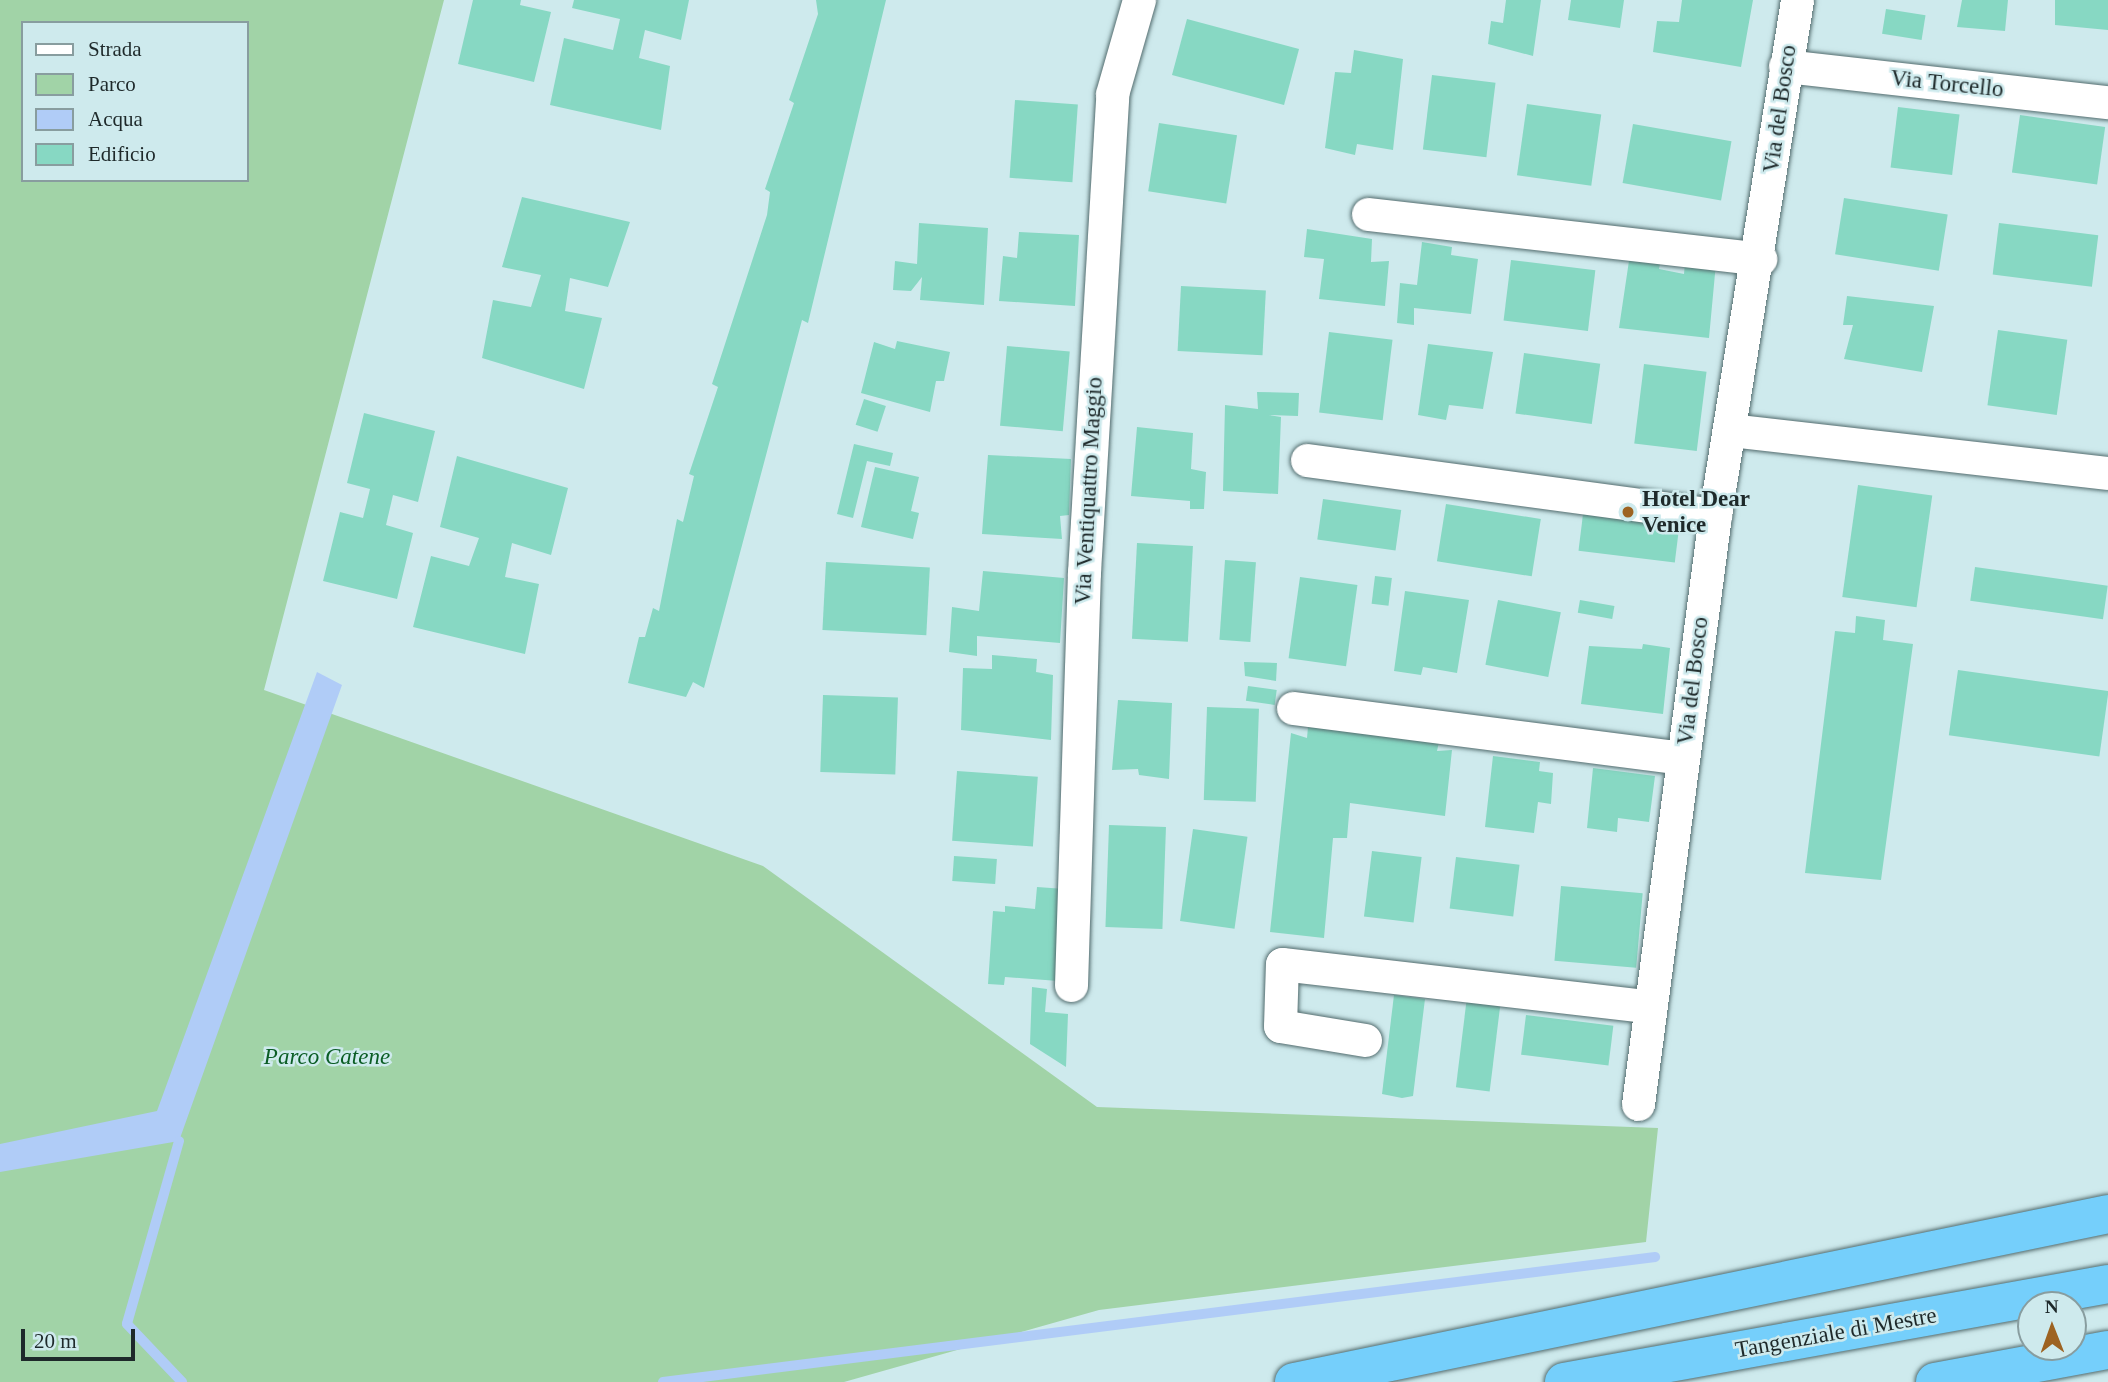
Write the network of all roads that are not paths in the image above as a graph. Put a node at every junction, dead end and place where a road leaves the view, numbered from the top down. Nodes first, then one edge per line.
1 (1139, 0) edge
2 (1797, 0) edge
3 (1785, 66) junction
4 (2108, 102) edge
5 (1367, 214) dead end
6 (1760, 259) junction
7 (1730, 430) junction
8 (1307, 460) dead end
9 (2108, 473) edge
10 (1715, 515) junction
11 (1293, 708) dead end
12 (1683, 758) junction
13 (1071, 985) dead end
14 (1651, 1007) junction
15 (1365, 1040) dead end
16 (1638, 1104) dead end
17 (2108, 1214) edge
18 (2108, 1284) edge
19 (2108, 1350) edge
20 (1294, 1382) edge
21 (1564, 1382) edge
22 (1936, 1382) edge

1 - 13 street, Via Ventiquattro Maggio
2 - 3 street, Via del Bosco
3 - 4 street, Via Torcello
3 - 6 street, Via del Bosco
5 - 6 street
6 - 7 street, Via del Bosco
7 - 9 street
7 - 10 street, Via del Bosco
8 - 10 street
10 - 12 street, Via del Bosco
11 - 12 street
12 - 14 street, Via del Bosco
14 - 15 street
14 - 16 street, Via del Bosco
17 - 20 highway
18 - 21 highway, Tangenziale di Mestre
19 - 22 highway

